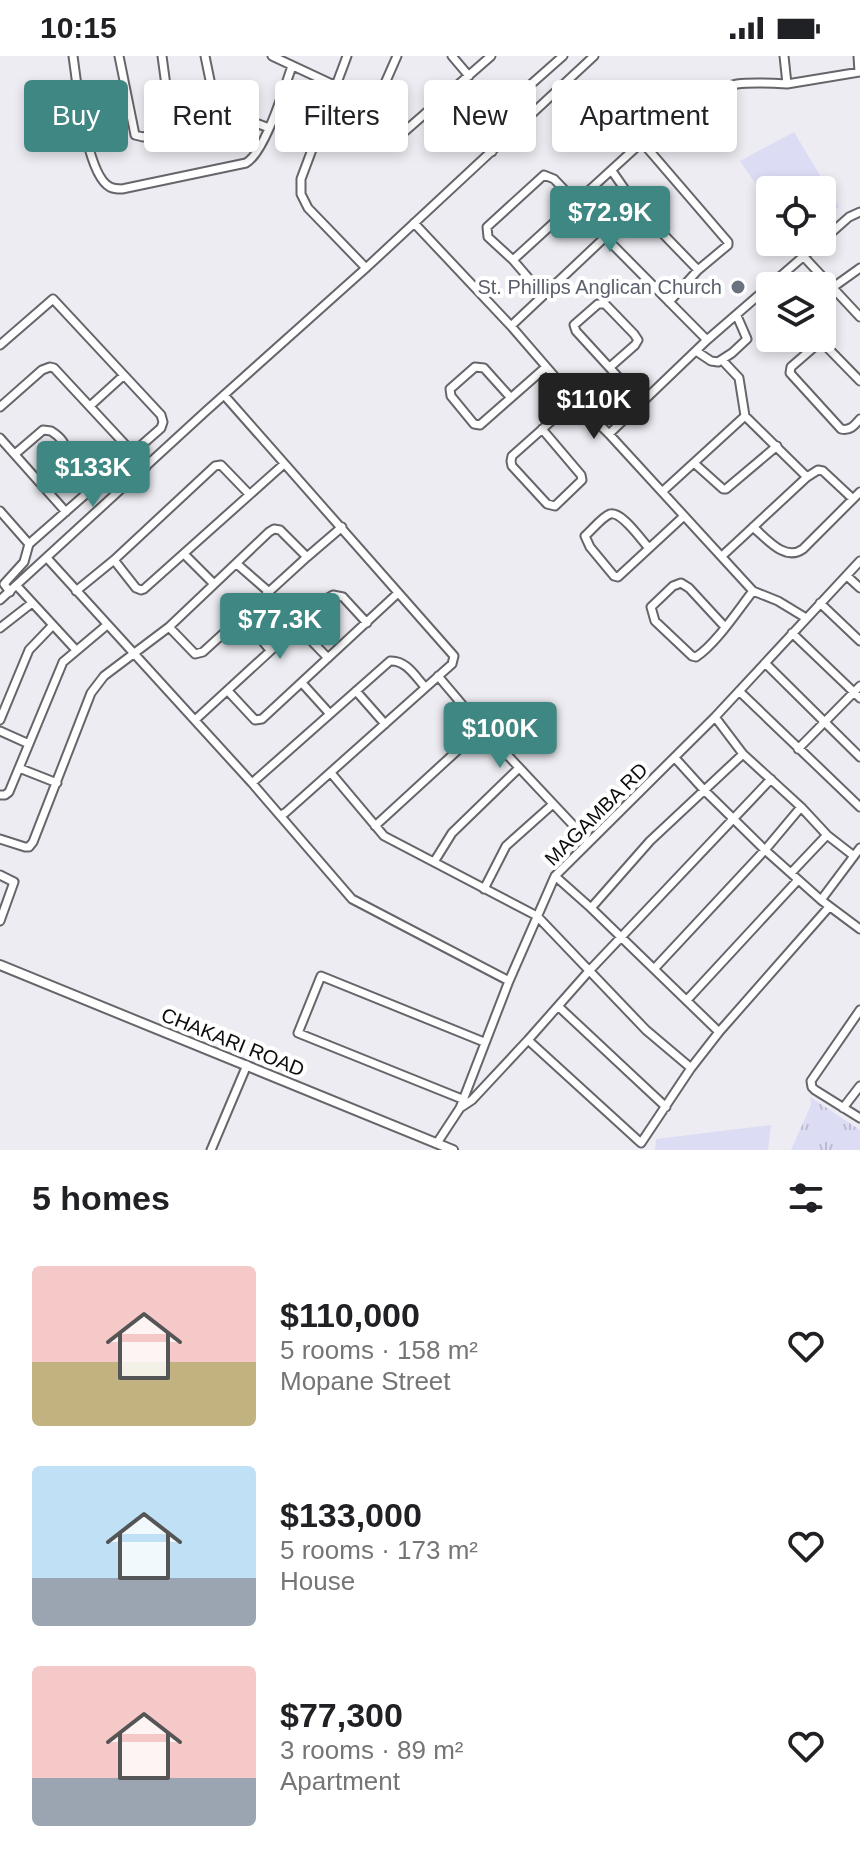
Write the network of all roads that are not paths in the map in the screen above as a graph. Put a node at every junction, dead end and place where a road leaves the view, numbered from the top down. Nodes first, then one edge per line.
1 (73, 56) edge
2 (119, 56) edge
3 (162, 56) edge
4 (205, 56) edge
5 (272, 56) edge
6 (347, 56) edge
7 (397, 56) edge
8 (452, 56) edge
9 (491, 56) edge
10 (563, 56) edge
11 (594, 56) edge
12 (784, 56) edge
13 (858, 56) edge
14 (292, 66) junction
15 (860, 72) edge
16 (469, 76) junction
17 (165, 80) edge
18 (210, 80) edge
19 (323, 80) edge
20 (338, 80) edge
21 (386, 80) edge
22 (465, 80) edge
23 (536, 80) edge
24 (787, 84) junction
25 (737, 85) edge
26 (536, 111) edge
27 (424, 116) edge
28 (259, 124) edge
29 (269, 128) junction
30 (408, 129) edge
31 (144, 137) edge
32 (311, 152) edge
33 (492, 152) edge
34 (632, 152) edge
35 (651, 152) edge
36 (612, 171) junction
37 (577, 203) junction
38 (637, 207) junction
39 (860, 212) edge
40 (414, 223) junction
41 (836, 228) edge
42 (605, 237) junction
43 (804, 257) joint
44 (513, 260) junction
45 (366, 268) junction
46 (860, 268) edge
47 (698, 270) junction
48 (786, 272) edge
49 (818, 272) edge
50 (836, 285) edge
51 (836, 292) edge
52 (543, 295) junction
53 (756, 299) edge
54 (669, 302) junction
55 (737, 316) junction
56 (860, 317) edge
57 (511, 326) junction
58 (707, 340) junction
59 (0, 345) edge
60 (696, 351) junction
61 (807, 352) edge
62 (832, 352) edge
63 (722, 360) junction
64 (546, 367) junction
65 (610, 367) junction
66 (123, 376) junction
67 (860, 381) edge
68 (224, 395) junction
69 (511, 398) junction
70 (575, 400) junction
71 (641, 402) junction
72 (90, 406) junction
73 (0, 407) edge
74 (745, 416) junction
75 (860, 419) edge
76 (542, 429) junction
77 (609, 434) junction
78 (0, 438) edge
79 (777, 446) junction
80 (133, 453) junction
81 (15, 454) junction
82 (694, 463) junction
83 (284, 464) junction
84 (146, 467) junction
85 (807, 477) junction
86 (38, 480) junction
87 (663, 491) junction
88 (860, 492) edge
89 (249, 494) junction
90 (853, 499) junction
91 (0, 511) edge
92 (66, 512) junction
93 (684, 516) junction
94 (342, 527) junction
95 (753, 527) junction
96 (29, 544) junction
97 (649, 548) junction
98 (184, 554) junction
99 (722, 556) junction
100 (307, 557) junction
101 (47, 558) junction
102 (114, 560) junction
103 (860, 561) edge
104 (237, 564) junction
105 (847, 576) junction
106 (214, 584) junction
107 (17, 586) junction
108 (860, 588) edge
109 (76, 591) junction
110 (753, 591) junction
111 (10, 592) junction
112 (269, 592) junction
113 (398, 593) junction
114 (0, 600) edge
115 (32, 603) junction
116 (820, 603) junction
117 (243, 618) junction
118 (806, 618) junction
119 (367, 623) junction
120 (107, 625) junction
121 (52, 626) junction
122 (169, 627) junction
123 (298, 627) junction
124 (725, 627) junction
125 (0, 628) edge
126 (792, 633) junction
127 (860, 641) edge
128 (76, 650) junction
129 (270, 650) junction
130 (135, 654) junction
131 (328, 658) junction
132 (765, 663) junction
133 (438, 676) junction
134 (302, 683) junction
135 (425, 687) junction
136 (228, 691) junction
137 (356, 691) junction
138 (739, 691) junction
139 (858, 692) edge
140 (330, 714) junction
141 (715, 717) junction
142 (0, 720) edge
143 (195, 720) junction
144 (824, 722) junction
145 (385, 724) junction
146 (482, 728) junction
147 (0, 731) edge
148 (29, 744) junction
149 (798, 749) junction
150 (743, 754) junction
151 (860, 757) edge
152 (675, 758) junction
153 (19, 768) junction
154 (519, 768) junction
155 (331, 773) junction
156 (771, 779) junction
157 (57, 783) junction
158 (252, 783) junction
159 (704, 790) junction
160 (0, 795) edge
161 (553, 804) junction
162 (801, 807) junction
163 (860, 807) edge
164 (281, 815) junction
165 (734, 819) junction
166 (375, 826) junction
167 (827, 835) junction
168 (0, 839) edge
169 (588, 841) junction
170 (860, 848) edge
171 (765, 850) junction
172 (854, 856) junction
173 (434, 862) junction
174 (791, 873) junction
175 (0, 875) edge
176 (555, 876) junction
177 (798, 880) junction
178 (484, 889) junction
179 (821, 900) junction
180 (829, 907) junction
181 (591, 908) junction
182 (537, 916) junction
183 (860, 916) edge
184 (0, 921) edge
185 (857, 926) edge
186 (621, 937) junction
187 (0, 965) edge
188 (654, 969) junction
189 (589, 971) junction
190 (509, 981) junction
191 (687, 1000) junction
192 (559, 1007) junction
193 (860, 1010) edge
194 (719, 1032) junction
195 (528, 1040) junction
196 (484, 1042) junction
197 (247, 1065) junction
198 (691, 1068) junction
199 (860, 1086) edge
200 (461, 1104) junction
201 (666, 1107) junction
202 (843, 1108) junction
203 (860, 1118) edge
204 (437, 1143) junction
205 (211, 1150) edge
206 (453, 1150) edge

1 - 29 street
2 - 31 street
3 - 17 street
4 - 18 street
5 - 14 street
6 - 20 street
7 - 21 street
8 - 16 street
9 - 16 street
10 - 23 street
11 - 26 street
12 - 24 street
13 - 15 street
14 - 19 street
14 - 29 street
15 - 24 street
16 - 22 street
24 - 25 street
27 - 30 street
28 - 29 street
32 - 45 street
33 - 40 street
34 - 36 street
35 - 47 street
36 - 37 street
36 - 38 street
37 - 44 street
37 - 44 street
38 - 42 street
38 - 47 street
39 - 41 street
40 - 45 street
40 - 57 street
42 - 52 street
42 - 54 street
43 - 48 street
43 - 49 street
44 - 52 street
45 - 68 street
46 - 50 street
47 - 54 street
51 - 56 street
52 - 57 street
53 - 55 street
54 - 58 street
55 - 58 street
55 - 63 street
57 - 64 street
58 - 60 street
59 - 66 street
60 - 63 street
60 - 71 street
61 - 75 street
62 - 67 street
63 - 74 street
64 - 69 street
64 - 70 street
65 - 65 street
65 - 71 street
66 - 72 street
66 - 80 street
68 - 83 street
68 - 84 street
69 - 69 street
70 - 76 street
70 - 77 street
71 - 77 street
72 - 73 street
72 - 80 street
74 - 79 street
74 - 82 street
76 - 76 street
77 - 87 street
78 - 81 street
79 - 82 street
79 - 85 street
80 - 84 street
80 - 92 street
81 - 86 street
81 - 86 street
82 - 87 street
83 - 89 street
83 - 94 street
84 - 101 street
85 - 90 street
85 - 95 street
86 - 92 street
87 - 93 street
88 - 90 street
89 - 98 street
89 - 102 street
90 - 95 street
91 - 96 street
92 - 96 street
93 - 97 street
93 - 99 street
94 - 100 street
94 - 113 street
95 - 99 street
96 - 111 street
97 - 97 street
98 - 102 street
98 - 106 street
99 - 110 street
100 - 104 street
100 - 112 street
101 - 107 street
101 - 109 street
102 - 109 street
103 - 105 street, MAGAMBA RD
104 - 106 street
104 - 112 street
105 - 108 street
105 - 116 street, MAGAMBA RD
106 - 122 street
107 - 111 street
107 - 115 street
109 - 120 street
110 - 118 street
110 - 124 street
111 - 114 street
112 - 117 street
113 - 119 street
113 - 133 street
115 - 121 street
115 - 125 street
116 - 118 street, MAGAMBA RD
116 - 127 street
117 - 122 street
117 - 129 street
118 - 126 street, MAGAMBA RD
119 - 123 street
119 - 131 street
120 - 128 street
120 - 130 street
121 - 128 street
121 - 142 street
122 - 130 street
123 - 129 street
123 - 131 street
124 - 124 street
126 - 132 street, MAGAMBA RD
126 - 139 street
128 - 148 street
129 - 136 street
130 - 143 street
130 - 157 street
131 - 134 street
132 - 138 street, MAGAMBA RD
132 - 144 street
133 - 135 street
133 - 146 street
134 - 136 street
134 - 140 street
135 - 137 street
135 - 145 street
136 - 143 street
137 - 140 street
137 - 145 street
138 - 141 street, MAGAMBA RD
138 - 149 street
139 - 144 street
140 - 158 street
141 - 150 street
141 - 152 street, MAGAMBA RD
143 - 158 street
144 - 149 street
144 - 151 street
145 - 155 street
146 - 154 street
146 - 166 street
147 - 148 street
148 - 153 street
149 - 163 street
150 - 156 street
150 - 159 street
152 - 159 street
152 - 169 street, MAGAMBA RD
153 - 157 street
153 - 160 street
154 - 161 street
154 - 173 street
155 - 164 street
155 - 166 street
156 - 162 street
156 - 165 street
157 - 168 street
158 - 164 street
159 - 165 street
159 - 181 street
161 - 169 street
161 - 178 street
162 - 167 street
162 - 171 street
164 - 190 street
165 - 171 street
165 - 186 street
166 - 173 street
167 - 172 street
167 - 174 street
169 - 176 street, MAGAMBA RD
170 - 172 street
171 - 174 street
171 - 188 street
172 - 179 street
173 - 178 street
174 - 177 street
175 - 184 street
176 - 181 street
176 - 182 street, MAGAMBA RD
177 - 179 street
177 - 191 street
178 - 182 street
179 - 180 street
180 - 185 street
180 - 194 street
181 - 186 street
182 - 189 street
182 - 190 street, MAGAMBA RD
183 - 185 street
186 - 188 street
186 - 189 street
187 - 197 main road, CHAKARI ROAD
188 - 191 street
189 - 192 street
189 - 198 street
190 - 196 street, MAGAMBA RD
191 - 194 street
192 - 195 street
192 - 201 street
193 - 202 street
194 - 198 street
195 - 200 street
195 - 201 street
196 - 200 street, MAGAMBA RD
196 - 200 street
197 - 204 main road, CHAKARI ROAD
197 - 205 street
198 - 201 street
199 - 202 street
200 - 204 street, MAGAMBA RD
202 - 203 street
204 - 206 main road, CHAKARI ROAD

